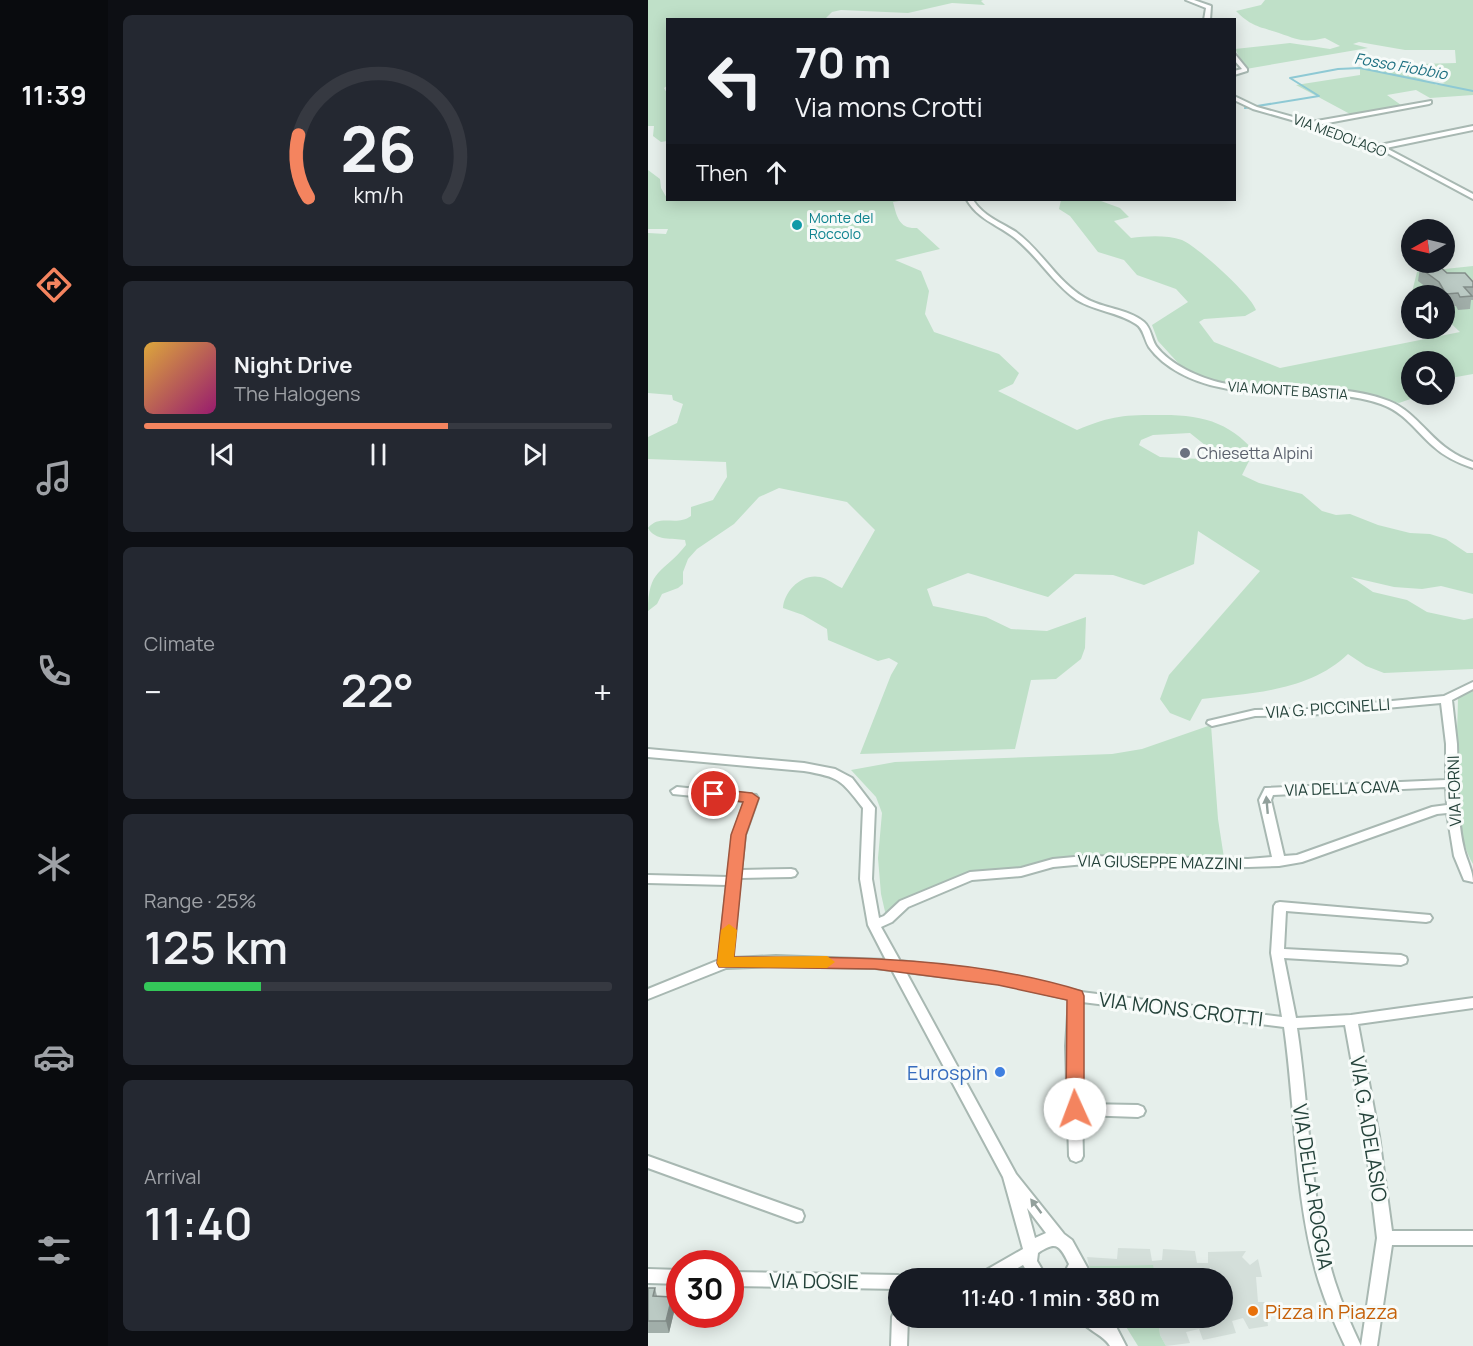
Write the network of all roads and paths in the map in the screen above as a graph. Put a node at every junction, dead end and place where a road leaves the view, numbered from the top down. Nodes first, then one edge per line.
1 (1189, 0) edge
2 (1207, 18) edge
3 (1236, 58) edge
4 (1236, 72) edge
5 (1236, 99) edge
6 (1430, 102) dead end
7 (1311, 124) junction
8 (1473, 128) edge
9 (1380, 147) junction
10 (1473, 197) edge
11 (971, 201) edge
12 (1473, 465) edge
13 (1473, 686) edge
14 (1446, 699) junction
15 (1212, 723) dead end
16 (648, 753) edge
17 (1454, 783) junction
18 (677, 791) dead end
19 (1451, 809) junction
20 (1279, 862) junction
21 (792, 873) dead end
22 (735, 877) junction
23 (1473, 878) edge
24 (648, 879) edge
25 (1426, 918) dead end
26 (874, 925) junction
27 (1277, 953) junction
28 (1401, 960) dead end
29 (725, 963) junction
30 (895, 967) junction
31 (648, 994) edge
32 (1076, 996) junction
33 (1473, 1003) edge
34 (1351, 1020) junction
35 (1290, 1023) junction
36 (1075, 1109) junction
37 (1138, 1111) dead end
38 (1077, 1156) dead end
39 (648, 1162) edge
40 (1010, 1176) junction
41 (797, 1216) dead end
42 (1385, 1238) junction
43 (1473, 1238) edge
44 (1059, 1239) junction
45 (1031, 1252) junction
46 (1003, 1268) edge
47 (1033, 1268) edge
48 (1075, 1268) edge
49 (648, 1276) edge
50 (666, 1277) edge
51 (744, 1279) edge
52 (888, 1282) edge
53 (899, 1328) edge
54 (1100, 1328) edge
55 (1114, 1340) edge
56 (898, 1346) edge
57 (1353, 1346) edge
58 (1369, 1346) edge

1 - 2 street
3 - 4 street
5 - 7 street, VIA MEDOLAGO
6 - 7 street
7 - 9 street, VIA MEDOLAGO
8 - 9 street
9 - 10 street, VIA MEDOLAGO
11 - 12 street, VIA MONTE BASTIA
13 - 14 street
14 - 15 street, VIA G. PICCINELLI
14 - 17 street, VIA FORNI
16 - 26 street
17 - 19 street, VIA FORNI
20 -> 17 street, VIA DELLA CAVA
18 - 22 street
19 - 20 street, VIA GIUSEPPE MAZZINI
19 - 23 street, VIA FORNI
20 - 26 street, VIA GIUSEPPE MAZZINI
21 - 22 street
22 - 24 street
22 - 29 street
25 - 27 street, VIA DELLA ROGGIA
26 - 30 street
27 - 28 street
27 - 35 street, VIA DELLA ROGGIA
29 - 30 street, VIA MONS CROTTI
29 - 31 street
30 - 32 street, VIA MONS CROTTI
30 - 40 street
32 - 35 street, VIA MONS CROTTI
32 - 36 street
33 - 34 street, VIA MONS CROTTI
34 - 35 street, VIA MONS CROTTI
34 - 42 street, VIA G. ADELASIO
35 - 57 street, VIA DELLA ROGGIA
36 - 37 street
36 - 38 street
39 - 41 street
44 -> 40 street
40 - 45 street
42 - 43 street
42 - 58 street
44 - 45 street
44 - 48 street
45 - 46 street
45 - 47 street
49 - 50 street
51 - 52 street, VIA DOSIE
53 - 56 street
54 - 55 street

